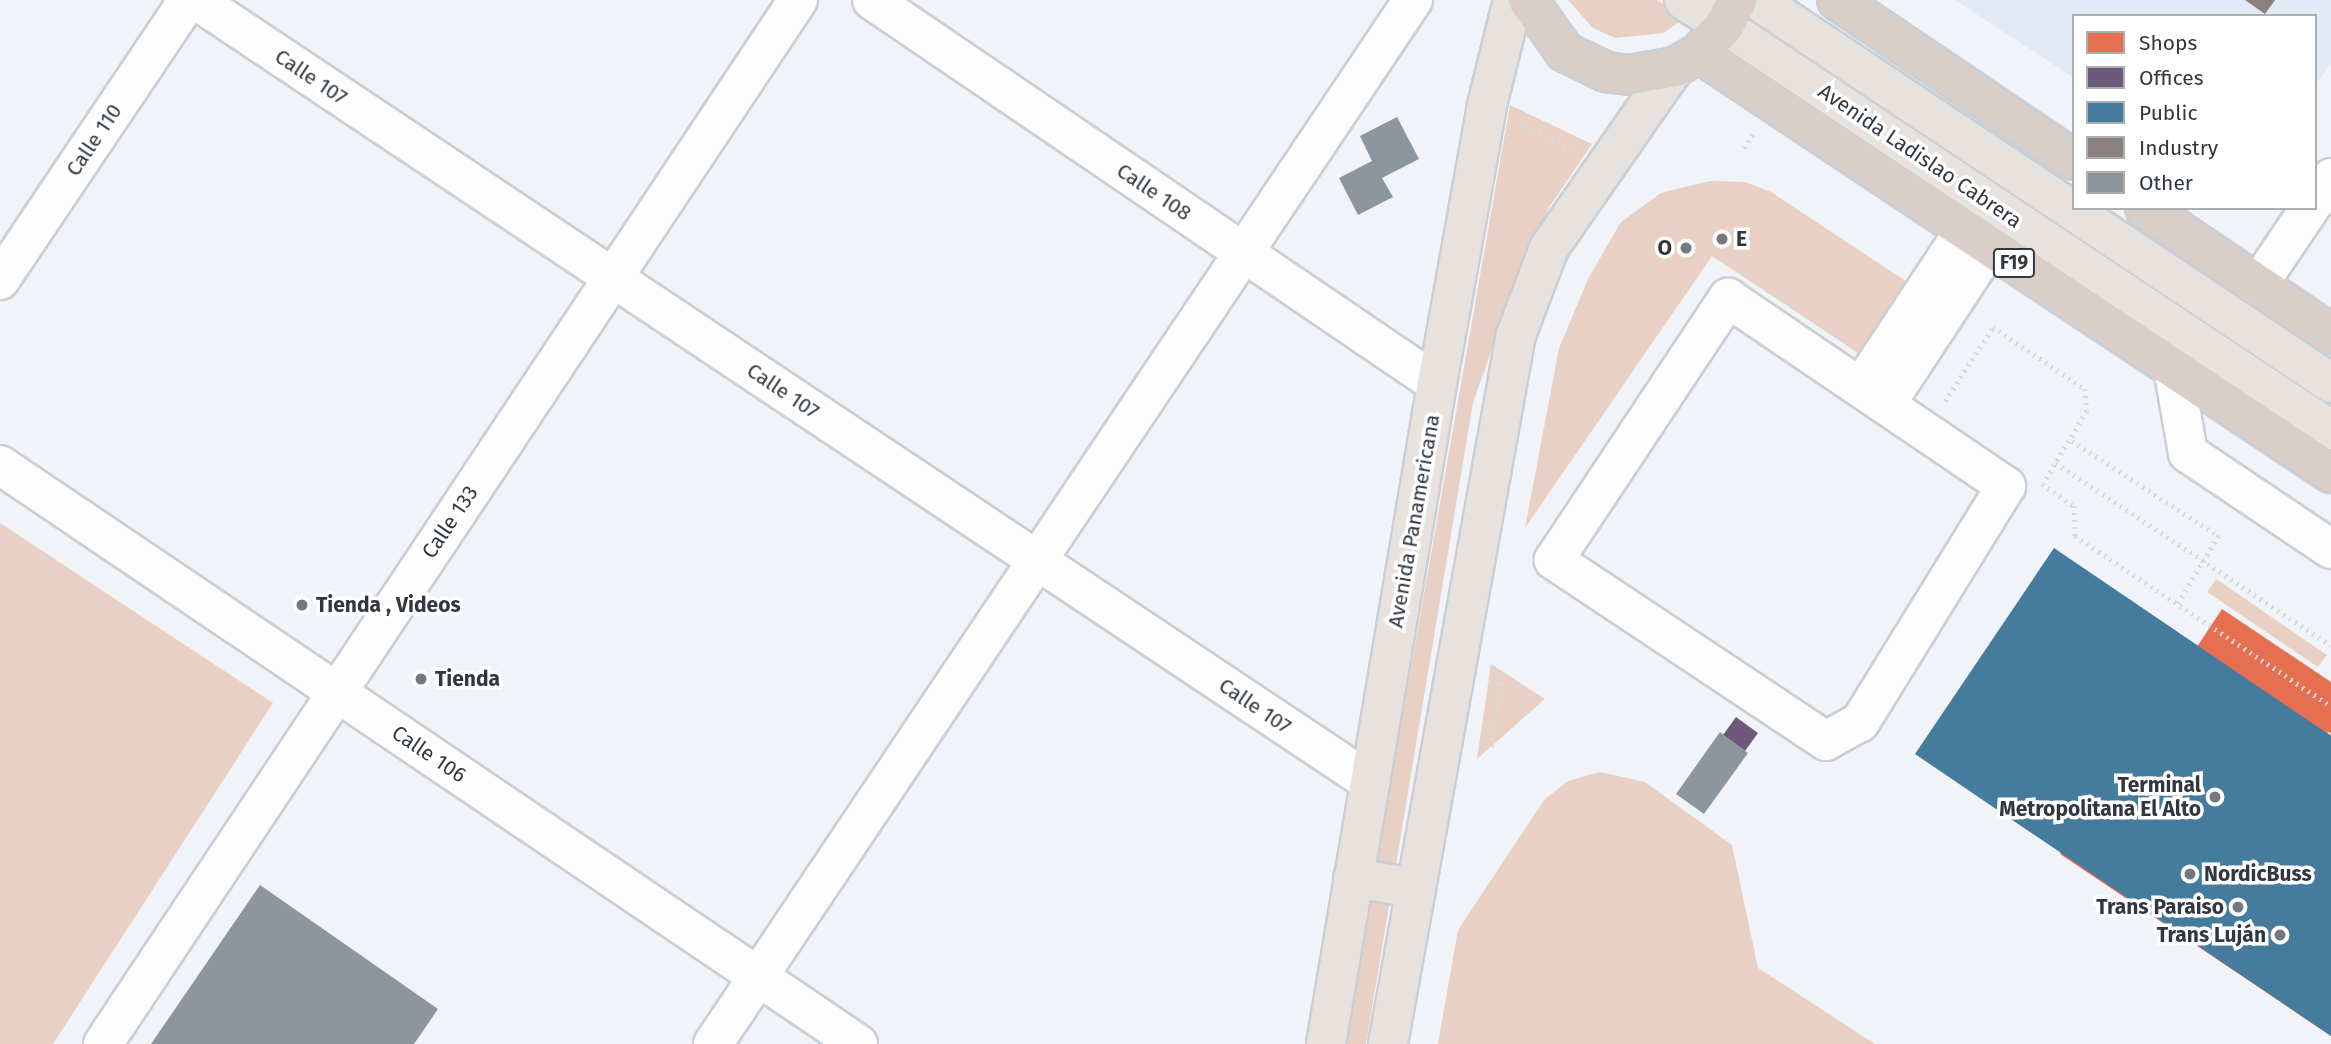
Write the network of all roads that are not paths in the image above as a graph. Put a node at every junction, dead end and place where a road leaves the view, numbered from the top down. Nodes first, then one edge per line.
1 (188, 0) edge
2 (196, 0) edge
3 (798, 0) edge
4 (872, 0) edge
5 (1413, 0) edge
6 (1513, 0) edge
7 (1528, 0) edge
8 (1684, 0) edge
9 (1757, 0) edge
10 (1837, 0) edge
11 (1709, 36) edge
12 (2072, 159) edge
13 (2331, 178) edge
14 (2317, 198) edge
15 (2148, 210) edge
16 (2309, 210) edge
17 (1977, 239) junction
18 (1244, 253) junction
19 (612, 278) junction
20 (0, 280) edge
21 (2258, 285) junction
22 (2331, 334) edge
23 (2173, 368) junction
24 (2331, 383) edge
25 (1437, 384) junction
26 (1873, 396) junction
27 (2331, 430) edge
28 (0, 465) edge
29 (2331, 473) edge
30 (2331, 549) edge
31 (1037, 561) junction
32 (337, 692) junction
33 (1370, 782) junction
34 (1353, 878) junction
35 (1415, 888) junction
36 (758, 977) junction
37 (1324, 1037) edge
38 (103, 1044) edge
39 (713, 1044) edge
40 (859, 1044) edge
41 (1388, 1044) edge

1 - 20 street, Calle 110
2 - 19 street, Calle 107
3 - 19 street, Calle 133
4 - 18 street, Calle 108
5 - 18 street
6 - 25 main road, Avenida Panamericana
7 - 11 highway
8 - 11 main road, Avenida Ladislao Cabrera / F19
9 - 24 main road, Avenida Ladislao Cabrera
10 - 12 highway
11 - 17 highway, Avenida Ladislao Cabrera / F19
11 - 27 main road, Avenida Ladislao Cabrera / F19
11 - 35 main road
13 - 14 street
15 - 21 highway
16 - 21 street
17 - 23 highway, Avenida Ladislao Cabrera / F19
17 - 26 street
18 - 25 street, Calle 108
18 - 31 street
19 - 31 street, Calle 107
19 - 32 street, Calle 133
21 - 22 highway
23 - 29 highway, Avenida Ladislao Cabrera / F19
23 - 30 street
25 - 33 main road, Avenida Panamericana
26 - 26 street
28 - 32 street, Calle 106
31 - 33 street, Calle 107
31 - 36 street
32 - 36 street, Calle 106
32 - 38 street, Calle 133
33 - 34 main road, Avenida Panamericana
34 - 35 main road
34 - 37 main road, Avenida Panamericana
35 - 41 main road
36 - 39 street
36 - 40 street, Calle 106

